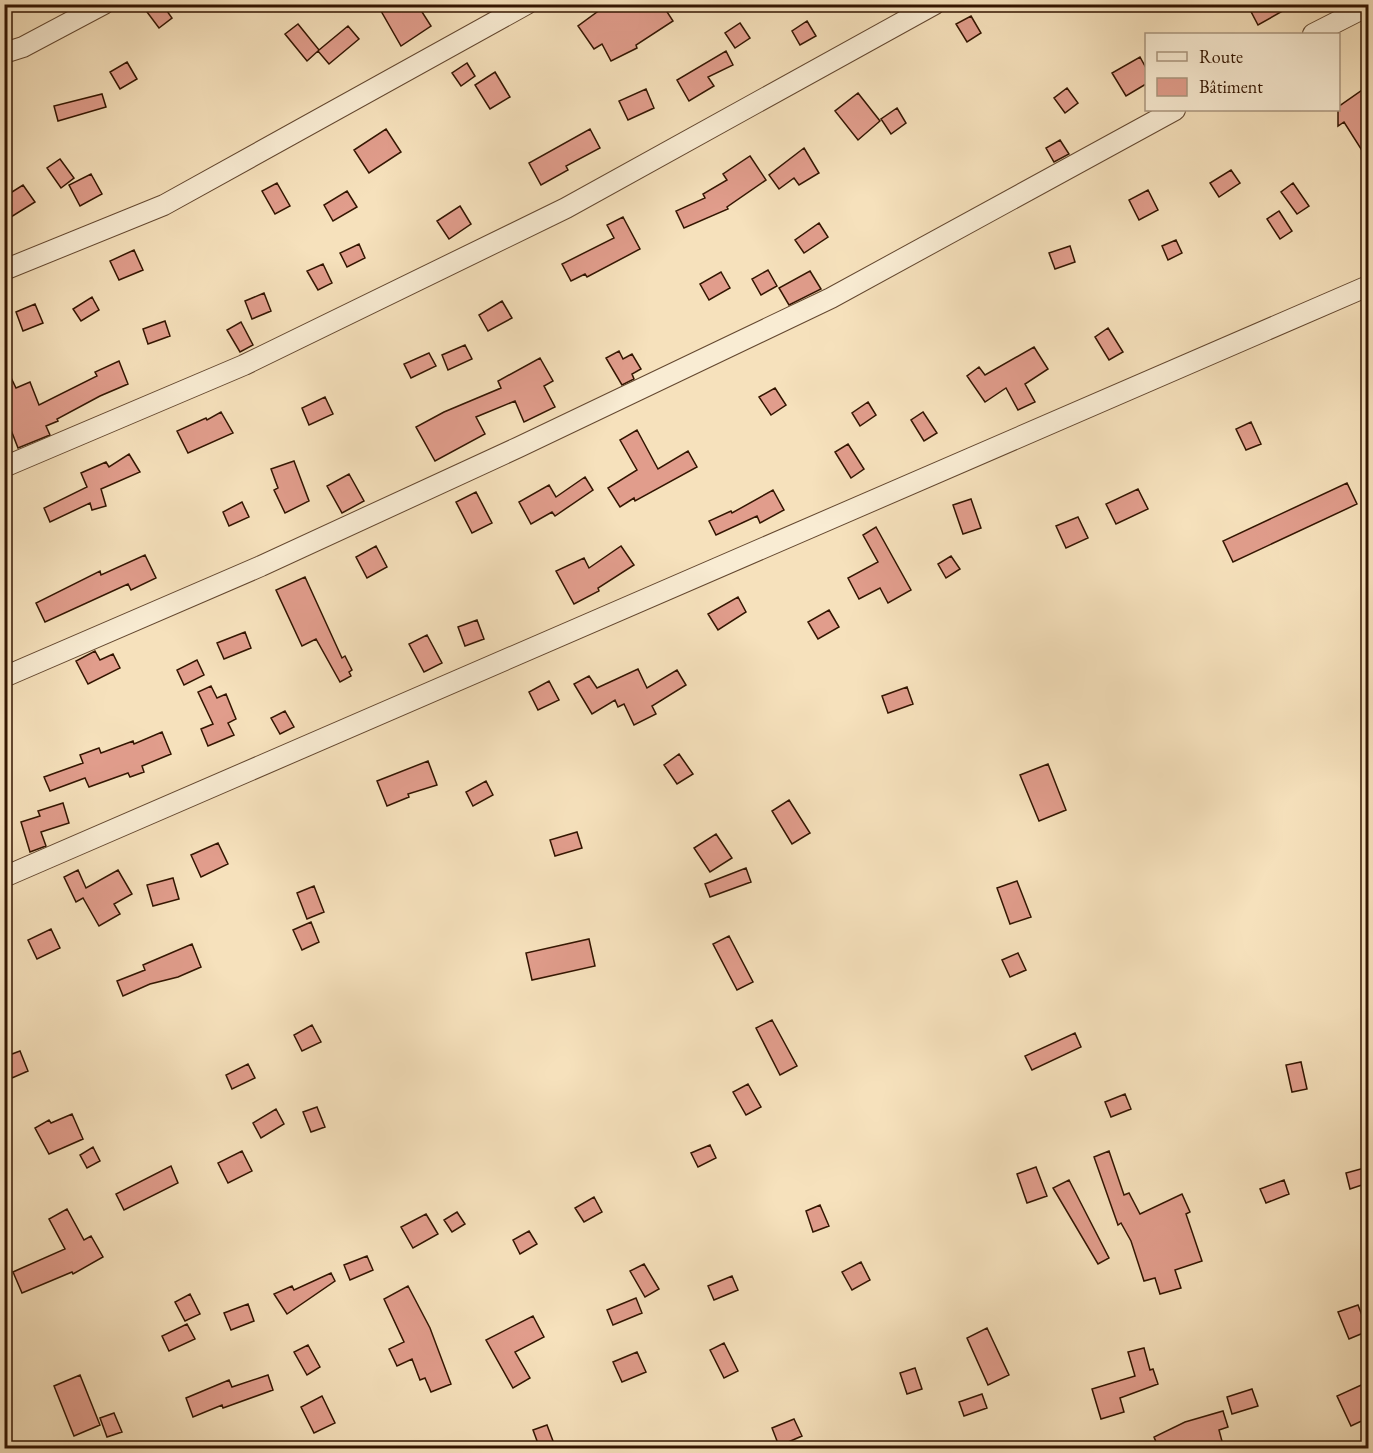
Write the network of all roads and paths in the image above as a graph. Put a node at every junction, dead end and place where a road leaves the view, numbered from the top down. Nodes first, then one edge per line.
1 (104, 4) edge
2 (528, 4) edge
3 (935, 4) edge
4 (1368, 6) edge
5 (1315, 33) edge
6 (4, 53) edge
7 (1173, 111) edge
8 (4, 270) edge
9 (1368, 286) edge
10 (4, 467) edge
11 (4, 677) edge
12 (4, 877) edge

1 - 6 street
2 - 8 street
3 - 10 street
4 - 5 street
7 - 11 street
9 - 12 street

